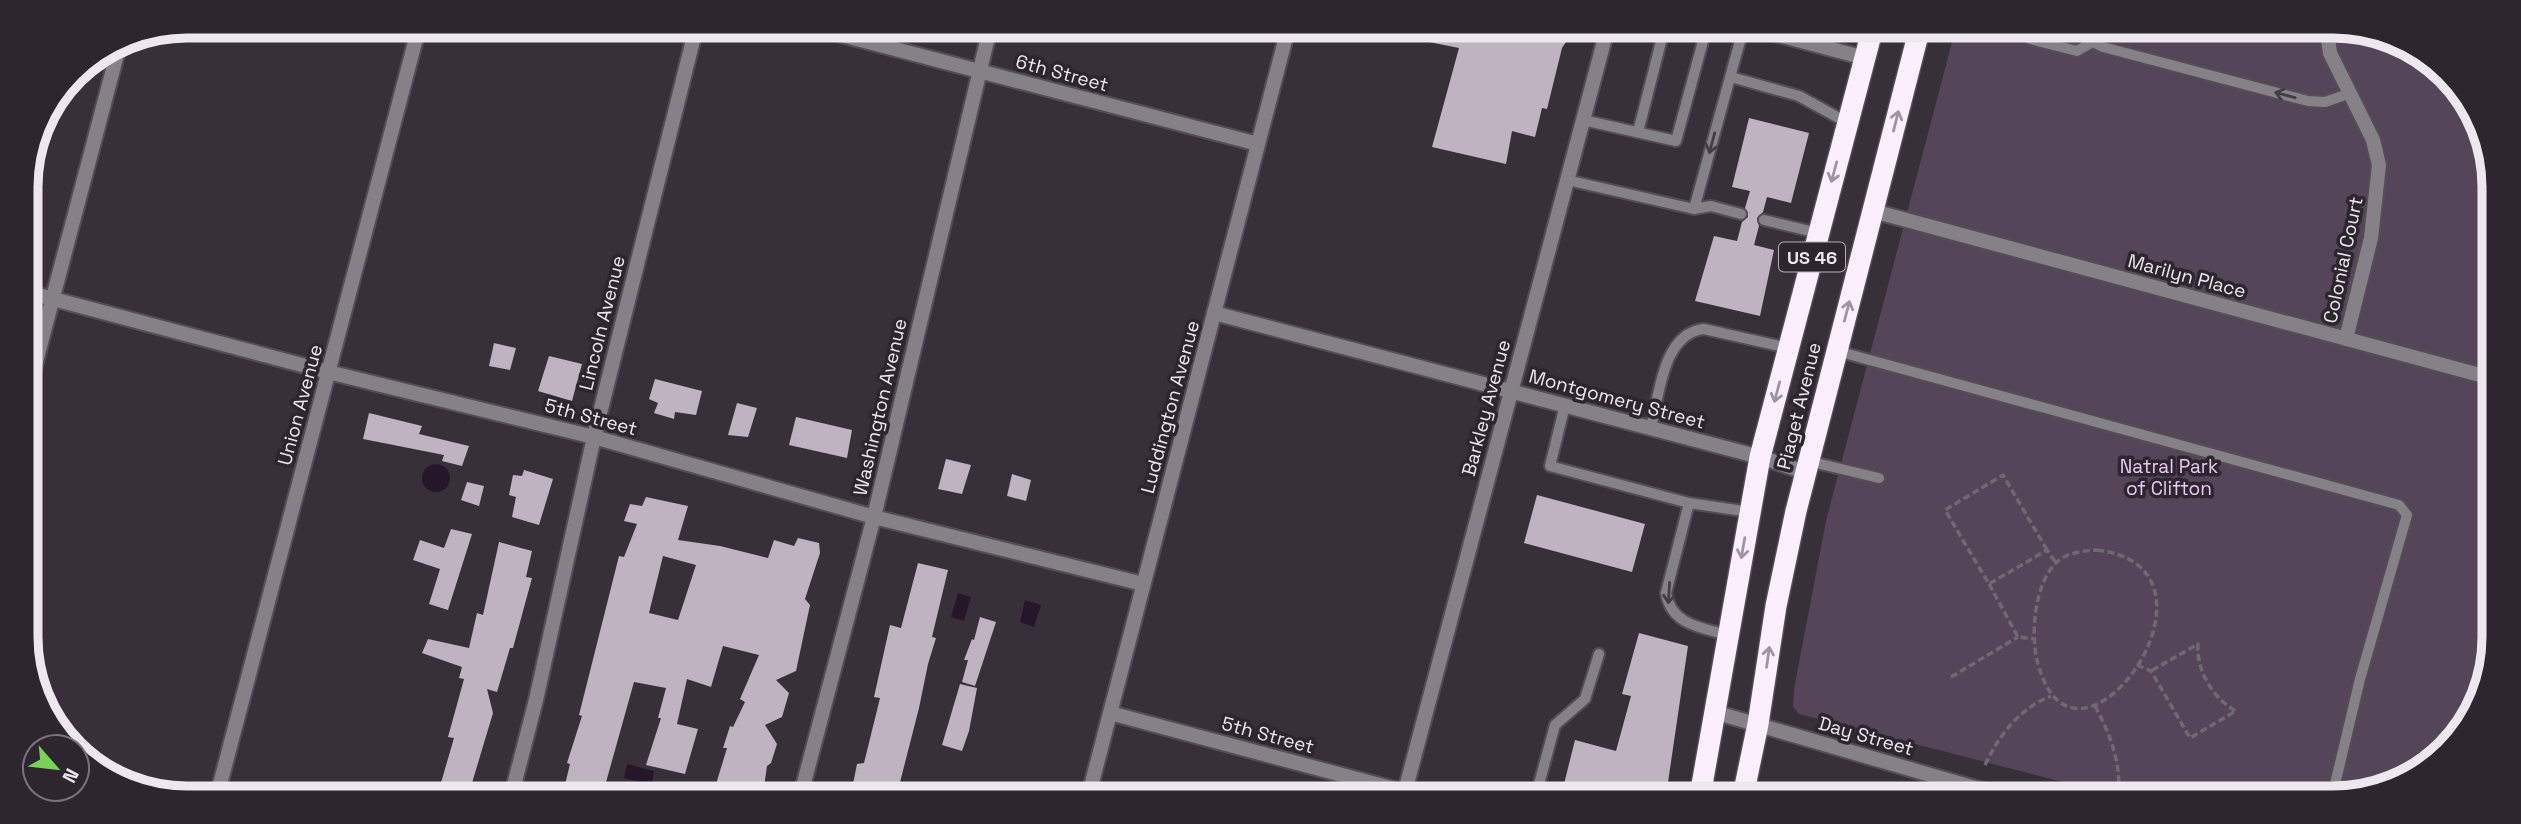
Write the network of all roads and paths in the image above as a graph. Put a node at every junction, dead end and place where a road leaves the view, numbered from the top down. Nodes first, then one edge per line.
1 (1286, 38) edge
2 (1605, 38) edge
3 (1662, 38) edge
4 (1704, 38) edge
5 (1741, 38) edge
6 (1812, 38) edge
7 (1870, 38) edge
8 (1917, 38) edge
9 (2090, 38) edge
10 (2094, 38) edge
11 (2328, 38) edge
12 (416, 39) edge
13 (693, 39) edge
14 (856, 39) edge
15 (987, 39) edge
16 (2030, 40) dead end
17 (116, 57) edge
18 (1865, 58) junction
19 (979, 71) junction
20 (1731, 77) junction
21 (2351, 93) junction
22 (1583, 120) junction
23 (1847, 123) junction
24 (1638, 132) junction
25 (1258, 144) junction
26 (1567, 180) junction
27 (1694, 209) junction
28 (1873, 211) junction
29 (1741, 214) dead end
30 (1764, 220) dead end
31 (1818, 233) junction
32 (39, 295) edge
33 (51, 299) junction
34 (1214, 313) junction
35 (2346, 339) junction
36 (1788, 348) junction
37 (39, 349) edge
38 (1837, 351) junction
39 (328, 372) junction
40 (2482, 376) edge
41 (1511, 391) junction
42 (1565, 405) junction
43 (1651, 428) junction
44 (594, 437) junction
45 (1760, 457) junction
46 (1807, 466) junction
47 (1880, 478) dead end
48 (1689, 503) junction
49 (1750, 512) junction
50 (874, 517) junction
51 (2047, 550) junction
52 (2056, 563) junction
53 (1143, 584) junction
54 (1989, 584) junction
55 (1728, 635) junction
56 (2018, 637) junction
57 (2035, 639) junction
58 (1599, 654) dead end
59 (2137, 665) junction
60 (2151, 671) junction
61 (1951, 677) dead end
62 (2051, 696) junction
63 (2095, 706) junction
64 (1714, 712) junction
65 (1110, 713) junction
66 (1758, 724) junction
67 (1986, 765) dead end
68 (1377, 785) edge
69 (1410, 785) edge
70 (1539, 785) edge
71 (1702, 785) edge
72 (1745, 785) edge
73 (1759, 785) edge
74 (1966, 785) edge
75 (2118, 785) edge
76 (2335, 785) edge
77 (220, 786) edge
78 (514, 786) edge
79 (803, 786) edge
80 (1091, 786) edge

1 - 25 street, Luddington Avenue
2 - 22 street, Barkley Avenue
3 - 24 lane
4 - 24 lane
5 - 20 lane
6 - 18 street
7 - 18 highway, Piaget Avenue / US 46
28 -> 8 highway, Piaget Avenue / US 46
9 - 16 lane
21 -> 10 lane
11 - 21 street, Colonial Court
12 - 39 street, Union Avenue
13 - 44 street, Lincoln Avenue
14 - 19 street, 6th Street
15 - 19 street, Washington Avenue
17 - 33 street
18 - 23 highway, Piaget Avenue / US 46
19 - 25 street, 6th Street
19 - 50 street, Washington Avenue
20 - 23 lane
20 -> 27 lane
21 - 35 street, Colonial Court
22 - 24 lane
22 - 26 street, Barkley Avenue
23 -> 31 highway, Piaget Avenue / US 46
25 - 34 street, Luddington Avenue
26 - 27 lane
26 - 41 street, Barkley Avenue
27 - 29 lane
28 - 35 street, Marilyn Place
38 -> 28 highway, Piaget Avenue / US 46
30 - 31 lane
31 - 36 highway, Piaget Avenue / US 46
32 - 33 street, 5th Street
33 - 37 street
33 - 39 street, 5th Street
34 - 41 street, Montgomery Street
34 - 53 street, Luddington Avenue
35 - 40 street, Marilyn Place
36 - 43 lane
36 -> 45 highway, Piaget Avenue / US 46
38 - 46 highway, Piaget Avenue / US 46
38 - 76 lane
39 - 44 street, 5th Street
39 - 77 street, Union Avenue
41 - 42 street, Montgomery Street
41 - 69 street, Barkley Avenue
42 - 43 street, Montgomery Street
42 - 48 lane
43 - 45 street, Montgomery Street
44 - 50 street, 5th Street
44 - 78 street, Lincoln Avenue
45 - 46 street, Montgomery Street
45 - 49 highway, Piaget Avenue / US 46
46 - 47 lane
66 -> 46 highway, Piaget Avenue / US 46
48 - 49 lane
48 -> 55 lane
49 -> 55 highway, Piaget Avenue / US 46
50 - 53 street, 5th Street
50 - 79 street, Washington Avenue
51 - 52 path
51 - 54 path
51 - 54 path
52 - 57 path
52 - 59 path
53 - 65 street, Luddington Avenue
54 - 56 path
55 - 64 highway, Piaget Avenue / US 46
56 - 57 path
56 - 61 path
57 - 62 path
58 - 70 lane
59 - 60 path
59 - 63 path
60 - 60 path
62 - 63 path
62 - 67 path
63 - 75 path
64 - 66 street, Day Street
64 - 71 highway, Piaget Avenue / US 46
65 - 68 street, 5th Street
65 - 80 street, Luddington Avenue
66 - 72 highway, Piaget Avenue / US 46
66 - 73 highway
66 - 74 street, Day Street

